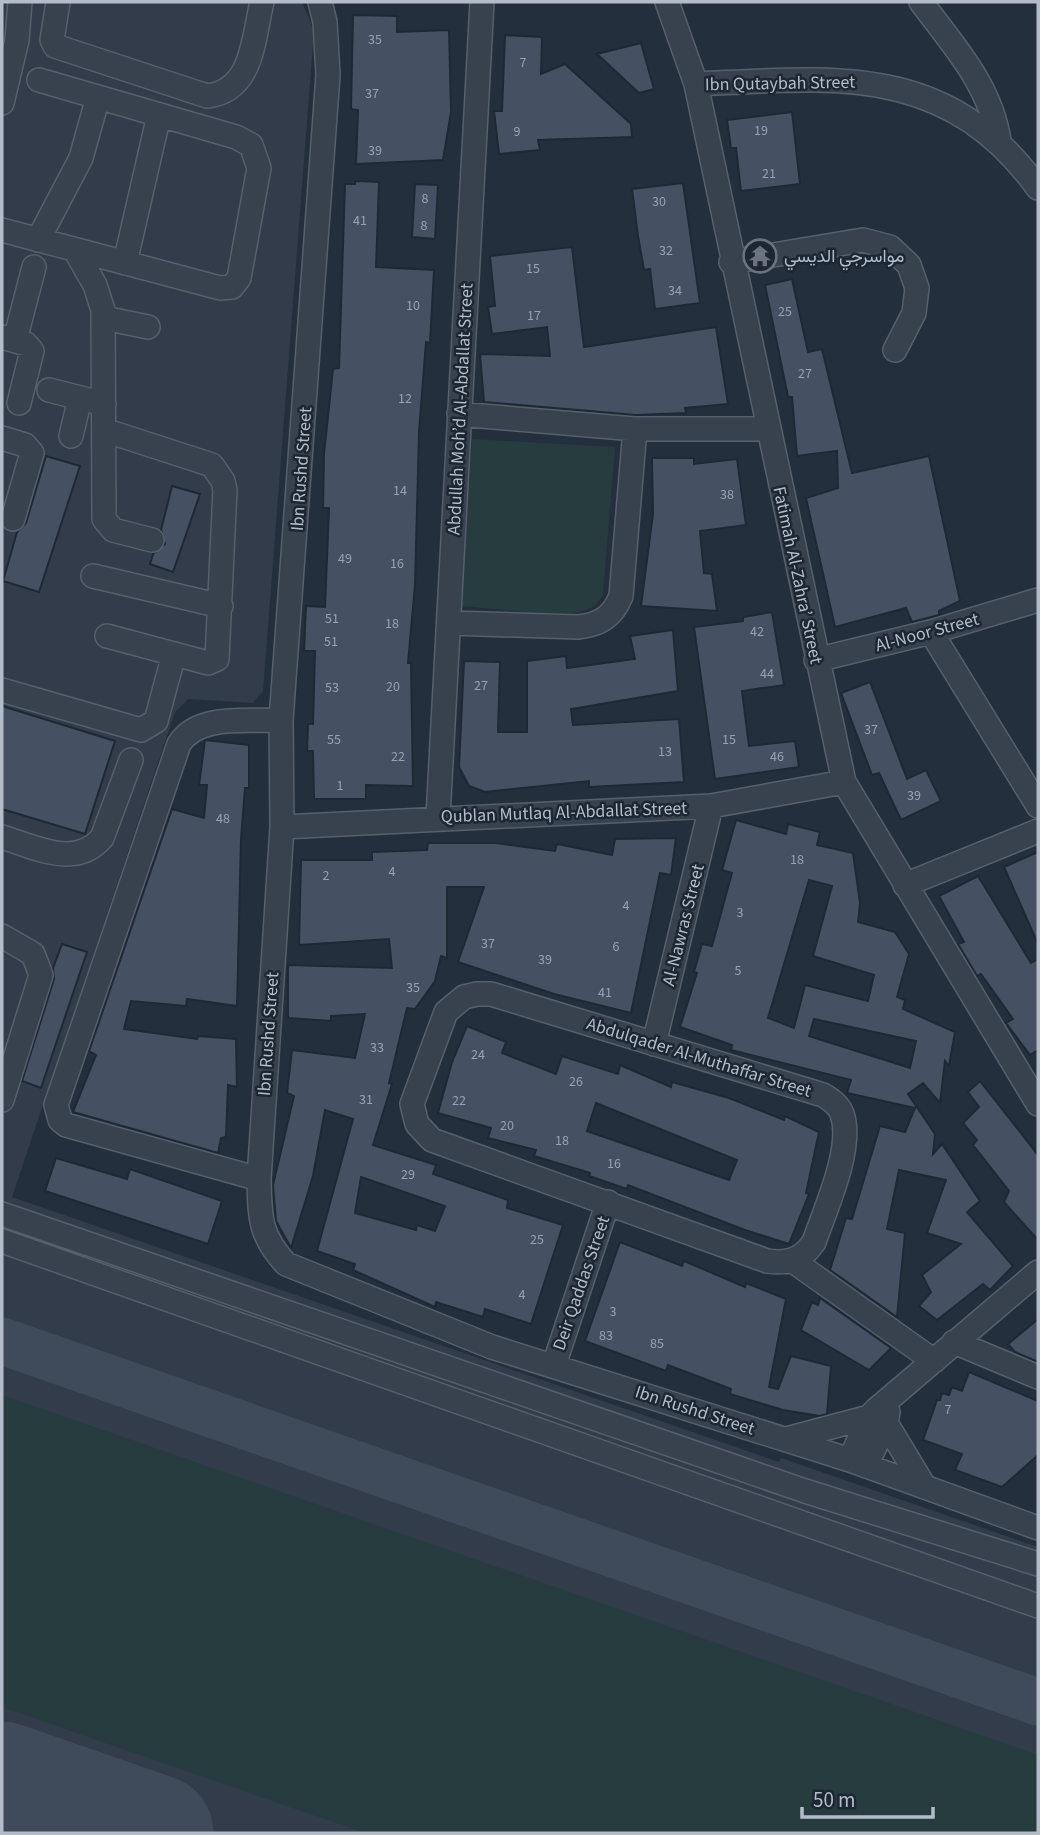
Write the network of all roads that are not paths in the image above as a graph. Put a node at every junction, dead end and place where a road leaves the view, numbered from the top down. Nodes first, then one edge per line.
1 (20, 2) edge
2 (58, 2) edge
3 (262, 2) edge
4 (320, 2) edge
5 (482, 2) edge
6 (667, 2) edge
7 (921, 2) edge
8 (39, 80) dead end
9 (696, 84) junction
10 (98, 97) junction
11 (2, 103) edge
12 (159, 116) junction
13 (999, 141) junction
14 (1038, 188) edge
15 (2, 230) edge
16 (38, 240) junction
17 (75, 250) junction
18 (731, 262) junction
19 (125, 263) junction
20 (34, 267) dead end
21 (104, 318) junction
22 (148, 327) dead end
23 (8, 339) edge
24 (895, 350) dead end
25 (50, 390) dead end
26 (80, 398) junction
27 (19, 403) dead end
28 (104, 404) junction
29 (459, 414) junction
30 (635, 429) junction
31 (768, 429) junction
32 (104, 430) junction
33 (71, 436) dead end
34 (3, 443) edge
35 (13, 519) dead end
36 (152, 540) dead end
37 (93, 576) dead end
38 (1038, 600) edge
39 (221, 606) junction
40 (450, 623) junction
41 (931, 632) junction
42 (107, 636) dead end
43 (174, 654) junction
44 (816, 660) junction
45 (2, 690) edge
46 (281, 720) junction
47 (131, 760) dead end
48 (844, 782) junction
49 (711, 806) junction
50 (1038, 806) edge
51 (438, 817) junction
52 (282, 827) junction
53 (1038, 831) edge
54 (2, 837) edge
55 (905, 885) junction
56 (2, 936) edge
57 (654, 1044) junction
58 (2, 1100) edge
59 (1038, 1104) edge
60 (259, 1179) junction
61 (608, 1202) junction
62 (2, 1214) edge
63 (2, 1241) edge
64 (793, 1261) junction
65 (1038, 1272) edge
66 (954, 1342) junction
67 (934, 1361) junction
68 (554, 1365) junction
69 (1038, 1377) edge
70 (881, 1414) junction
71 (786, 1439) junction
72 (858, 1463) junction
73 (924, 1486) junction
74 (1038, 1528) edge
75 (1038, 1564) edge
76 (1038, 1606) edge

1 - 11 street
2 - 3 street
4 - 46 street, Ibn Rushd Street
5 - 29 street, Abdullah Moh’d Al-Abdallat Street
6 - 9 street, Fatimah Al-Zahra’ Street
7 - 13 street
8 - 10 street
9 - 13 street, Ibn Qutaybah Street
9 - 18 street, Fatimah Al-Zahra’ Street
10 - 12 street
10 - 16 street
12 - 19 street
12 - 19 street
13 - 14 street, Ibn Qutaybah Street
15 - 16 street
16 - 17 street
17 - 19 street
17 - 21 street
18 - 24 street
18 - 31 street, Fatimah Al-Zahra’ Street
20 - 23 street
21 - 22 street
21 - 28 street
23 - 27 street
25 - 26 street
26 - 28 street
26 - 33 street
28 - 32 street
29 - 30 street
29 - 40 street, Abdullah Moh’d Al-Abdallat Street
30 - 31 street
30 - 40 street
31 - 44 street, Fatimah Al-Zahra’ Street
32 - 36 street
32 - 39 street
34 - 35 street
37 - 39 street
38 - 41 street, Al-Noor Street
39 - 43 street
40 - 51 street, Abdullah Moh’d Al-Abdallat Street
41 - 44 street, Al-Noor Street
41 - 50 street
42 - 43 street
43 - 45 street
44 - 48 street, Fatimah Al-Zahra’ Street
46 - 52 street, Ibn Rushd Street
46 - 60 street
47 - 54 street
48 - 49 street, Qublan Mutlaq Al-Abdallat Street
48 - 55 street, Fatimah Al-Zahra’ Street
49 - 51 street, Qublan Mutlaq Al-Abdallat Street
49 - 57 street, Al-Nawras Street
51 - 52 street, Qublan Mutlaq Al-Abdallat Street
52 - 60 street, Ibn Rushd Street
53 - 55 street
55 - 59 street, Fatimah Al-Zahra’ Street
56 - 58 street
57 - 61 street, Abdulqader Al-Muthaffar Street
57 - 64 street, Abdulqader Al-Muthaffar Street
60 - 68 street, Ibn Rushd Street
61 - 64 street, Abdulqader Al-Muthaffar Street
61 - 68 street, Deir Qaddas Street
62 - 75 street
63 - 76 street
64 - 67 street
65 - 66 street
66 - 67 street
66 - 69 street
67 - 70 street
68 - 71 street, Ibn Rushd Street
70 - 71 street
70 - 72 street
70 - 73 street
71 - 72 street, Ibn Rushd Street
72 - 73 street, Ibn Rushd Street
73 - 74 street, Ibn Rushd Street

